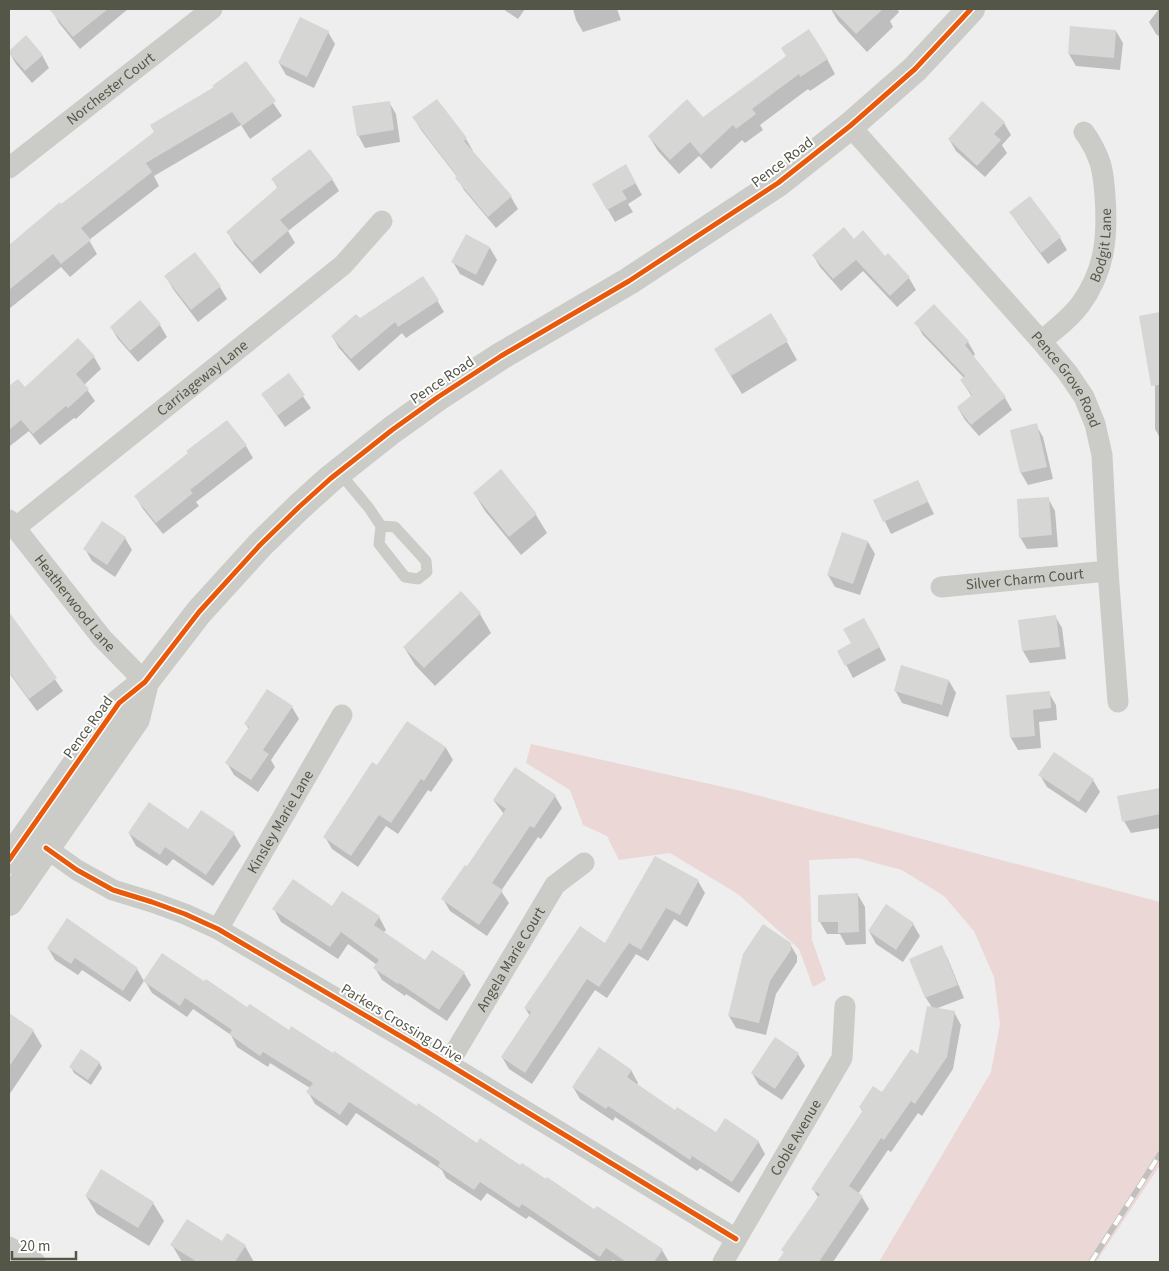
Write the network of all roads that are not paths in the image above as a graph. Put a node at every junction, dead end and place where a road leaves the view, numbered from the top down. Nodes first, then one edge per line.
1 (212, 9) edge
2 (971, 9) edge
3 (850, 126) junction
4 (1084, 132) dead end
5 (9, 168) edge
6 (382, 221) dead end
7 (1041, 341) junction
8 (339, 472) junction
9 (12, 524) edge
10 (381, 526) junction
11 (1108, 571) junction
12 (941, 587) dead end
13 (145, 682) junction
14 (1118, 702) dead end
15 (342, 715) dead end
16 (46, 848) junction
17 (9, 860) edge
18 (584, 863) dead end
19 (9, 902) edge
20 (218, 929) junction
21 (845, 1006) dead end
22 (448, 1064) junction
23 (736, 1239) junction
24 (9, 1247) edge
25 (35, 1262) edge
26 (723, 1262) edge

1 - 5 street, Norchester Court
2 - 3 street, Pence Road
3 - 7 street, Pence Grove Road
3 - 8 street, Pence Road
4 - 7 street, Bodgit Lane
6 - 9 street, Carriageway Lane
7 - 11 street, Pence Grove Road
8 - 10 lane
8 - 13 street, Pence Road
9 - 13 street, Heatherwood Lane
10 - 10 lane
11 - 12 street, Silver Charm Court
11 - 14 street, Pence Grove Road
13 - 16 street, Pence Road
13 - 17 street, Pence Road
15 - 20 street, Kinsley Marie Lane
16 - 19 street, Pence Road
16 - 20 street, Parkers Crossing Drive
18 - 22 street, Angela Marie Court
20 - 22 street, Parkers Crossing Drive
21 - 23 street, Coble Avenue
22 - 23 street, Parkers Crossing Drive
23 - 26 street, Coble Avenue
24 - 25 street

